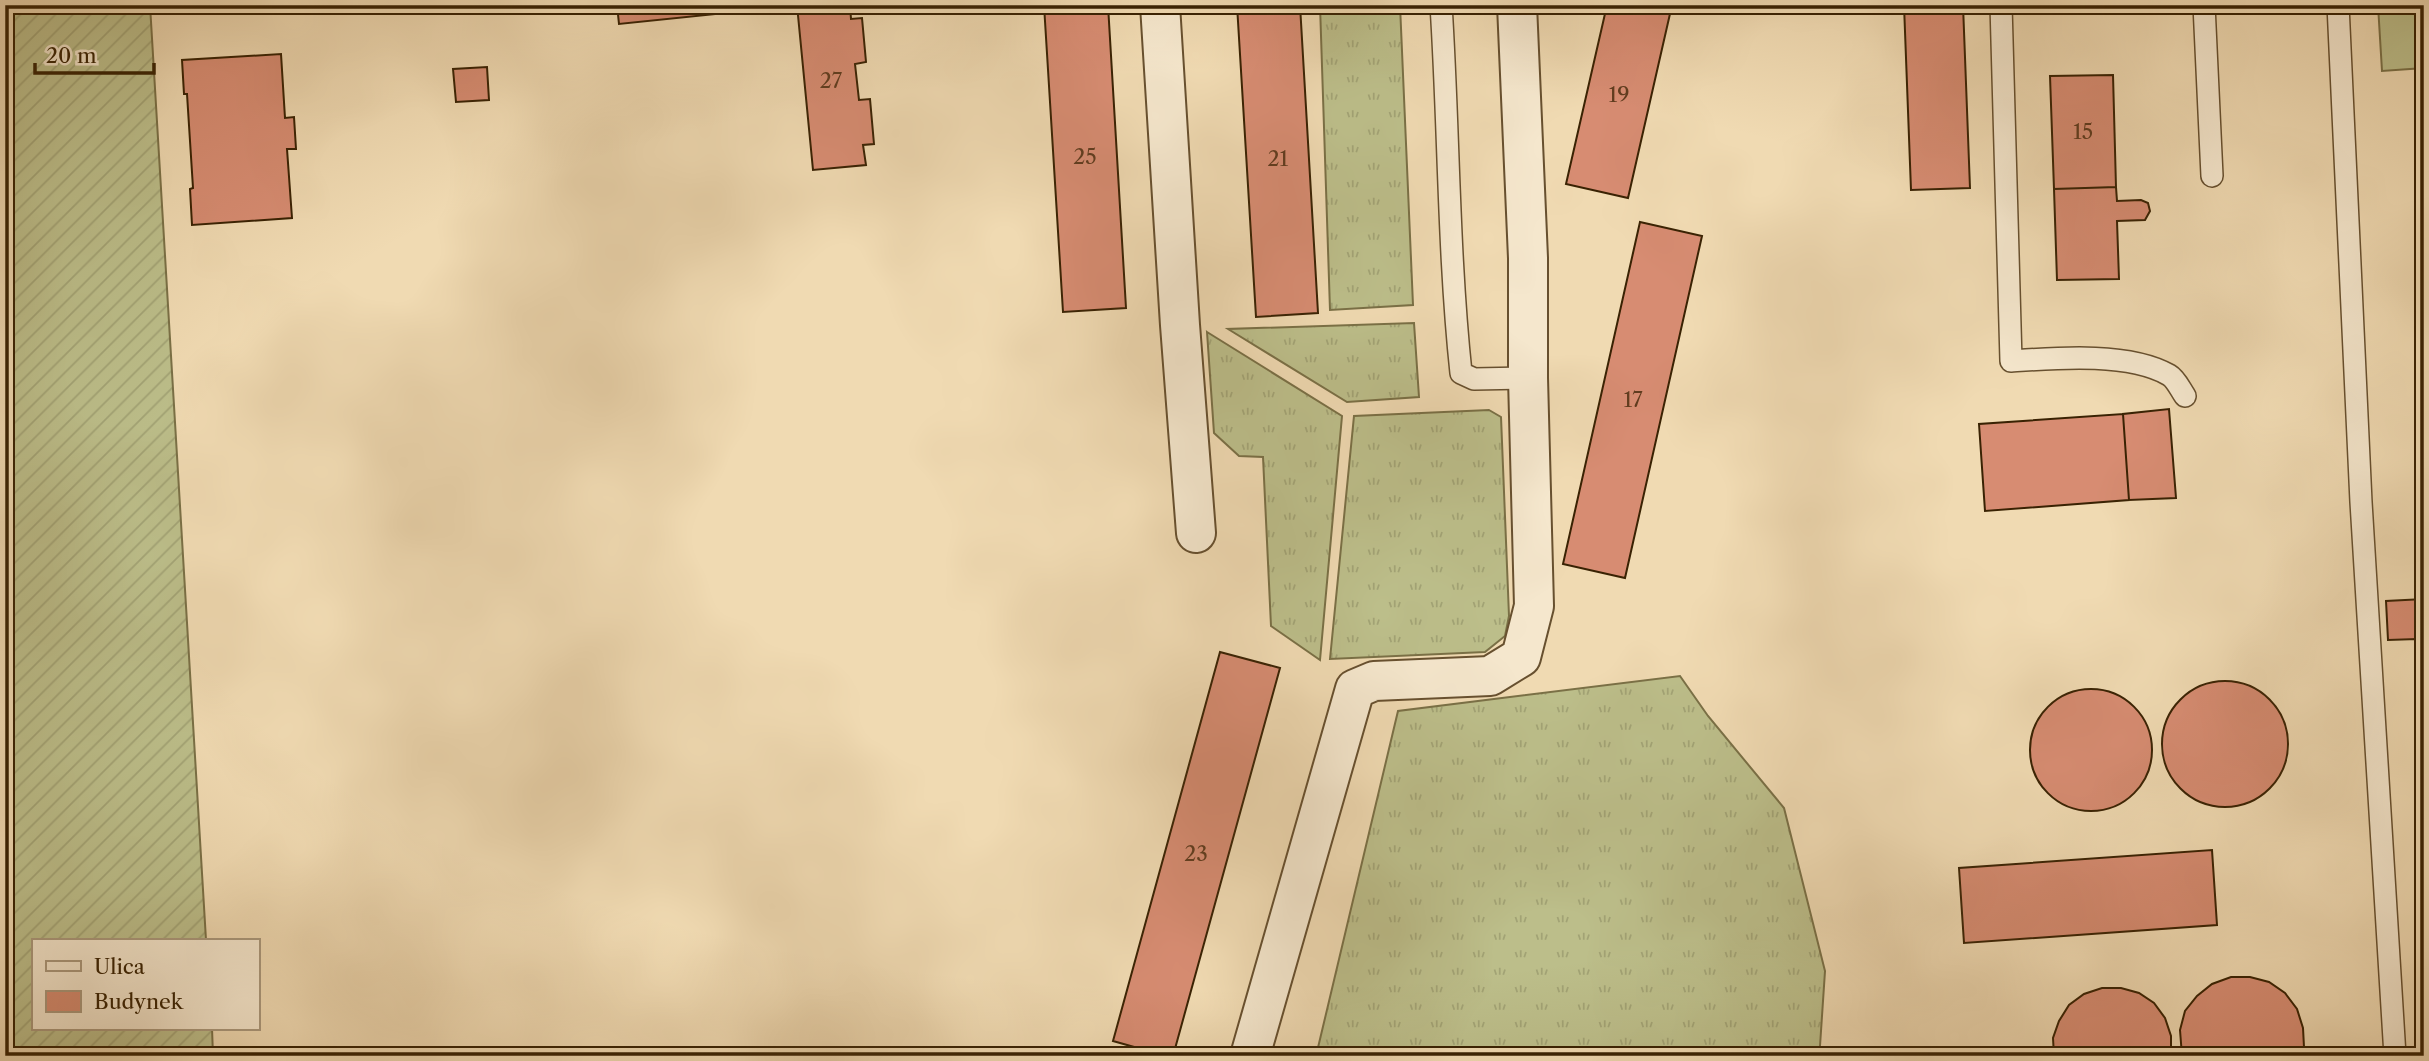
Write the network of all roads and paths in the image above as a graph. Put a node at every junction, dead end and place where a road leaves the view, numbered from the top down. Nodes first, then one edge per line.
1 (1160, 5) edge
2 (1441, 5) edge
3 (1517, 5) edge
4 (2001, 5) edge
5 (2204, 5) edge
6 (2338, 5) edge
7 (2212, 176) dead end
8 (1528, 378) junction
9 (2185, 396) dead end
10 (1196, 534) dead end
11 (1250, 1056) edge
12 (2395, 1056) edge

1 - 10 street
2 - 8 lane
3 - 8 street
4 - 9 lane
5 - 7 lane
6 - 12 lane
8 - 11 street

